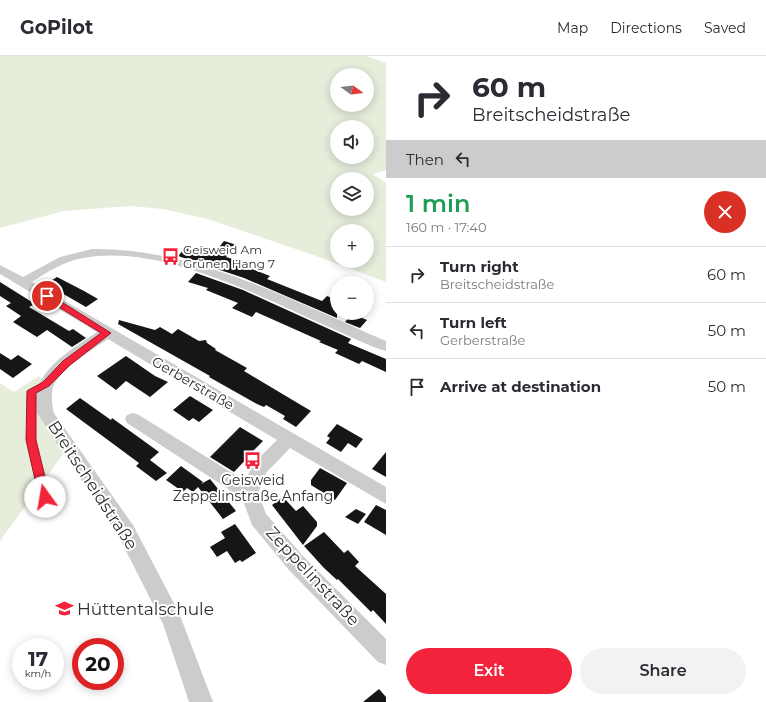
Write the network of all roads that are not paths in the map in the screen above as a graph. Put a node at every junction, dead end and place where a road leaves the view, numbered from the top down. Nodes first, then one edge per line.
1 (0, 269) edge
2 (23, 282) junction
3 (106, 333) junction
4 (386, 346) edge
5 (46, 384) junction
6 (133, 419) dead end
7 (288, 439) junction
8 (249, 493) junction
9 (386, 496) edge
10 (45, 497) dead end
11 (386, 654) edge
12 (201, 702) edge

1 - 2 street, Gerberstraße
2 - 3 street, Gerberstraße
2 - 4 street
3 - 5 street
3 - 7 street, Gerberstraße
5 - 10 lane
5 - 12 street, Breitscheidstraße
6 - 8 street
7 - 8 street
7 - 9 street, Gerberstraße
8 - 11 street, Zeppelinstraße

